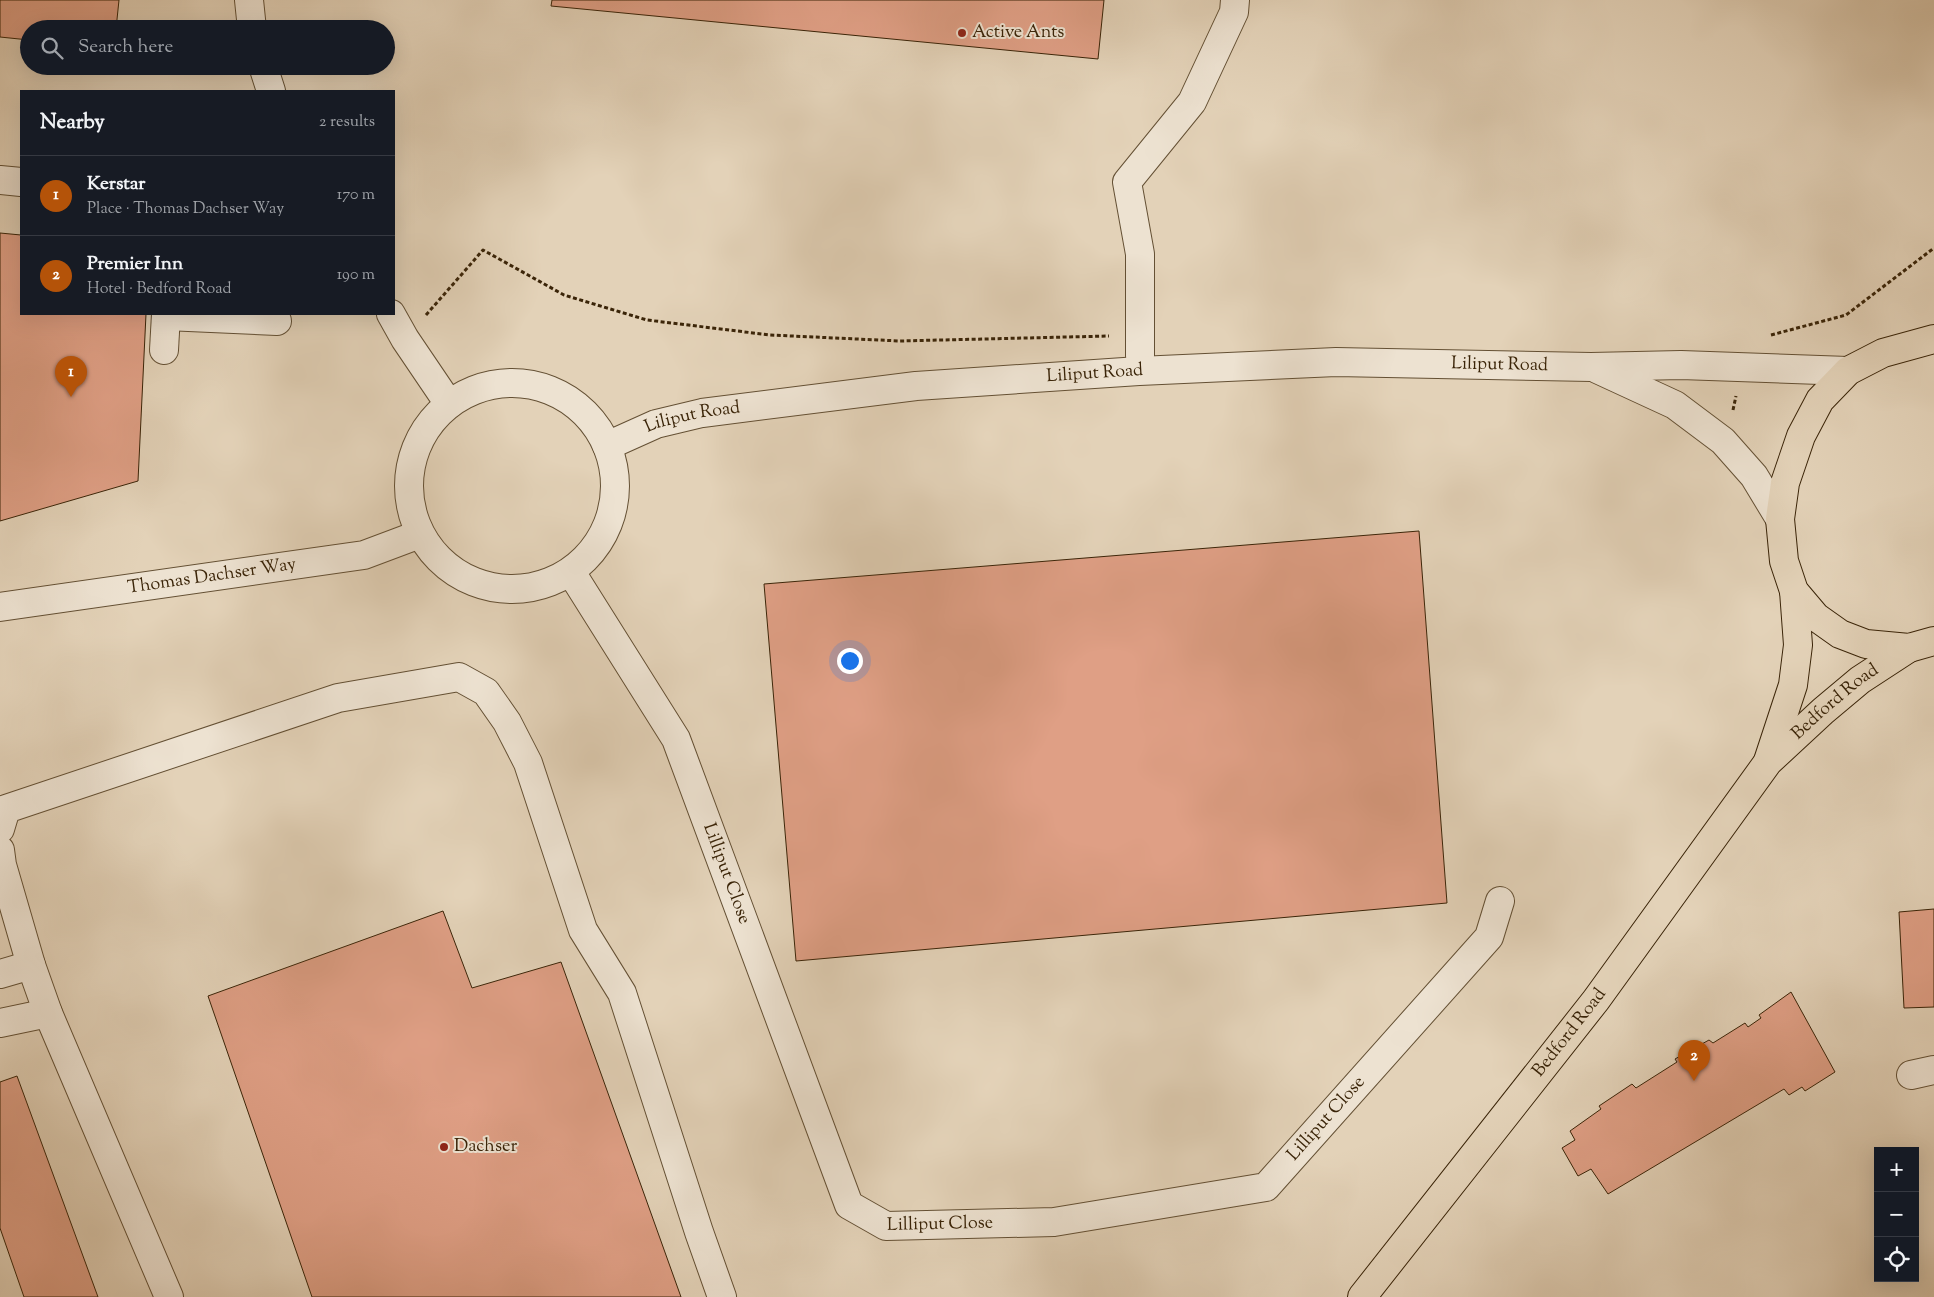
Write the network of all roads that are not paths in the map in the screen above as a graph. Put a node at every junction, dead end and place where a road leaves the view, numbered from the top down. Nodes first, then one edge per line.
1 (249, 0) edge
2 (1235, 0) edge
3 (251, 20) edge
4 (266, 75) edge
5 (271, 90) edge
6 (0, 180) edge
7 (20, 182) edge
8 (166, 315) edge
9 (392, 315) edge
10 (277, 321) dead end
11 (1934, 339) edge
12 (1141, 346) road end
13 (164, 350) dead end
14 (1592, 367) junction
15 (1848, 371) junction
16 (449, 404) junction
17 (607, 446) junction
18 (1780, 520) junction
19 (420, 534) junction
20 (571, 572) junction
21 (1794, 591) junction
22 (0, 607) edge
23 (1921, 644) edge
24 (1768, 762) junction
25 (0, 829) edge
26 (0, 850) edge
27 (1500, 901) dead end
28 (31, 965) junction
29 (0, 974) edge
30 (48, 1014) junction
31 (0, 1023) edge
32 (170, 1297) edge
33 (722, 1297) edge
34 (1362, 1297) edge

1 - 3 street
2 - 12 street
4 - 5 street
6 - 7 street
8 - 10 street
8 - 13 street
9 - 16 street
11 - 15 highway
14 - 15 street, Liliput Road
14 - 17 street, Liliput Road
14 - 18 street, Liliput Road
15 - 18 highway
16 - 17 street
16 - 19 street
17 - 20 street
18 - 21 highway
19 - 20 street
19 - 22 street, Thomas Dachser Way
20 - 27 street, Lilliput Close
21 - 23 highway
21 - 24 highway, Bedford Road
23 - 24 highway, Bedford Road
24 - 34 highway, Bedford Road
25 - 33 street
26 - 28 street
28 - 29 street
28 - 30 street
30 - 31 street
30 - 32 street

